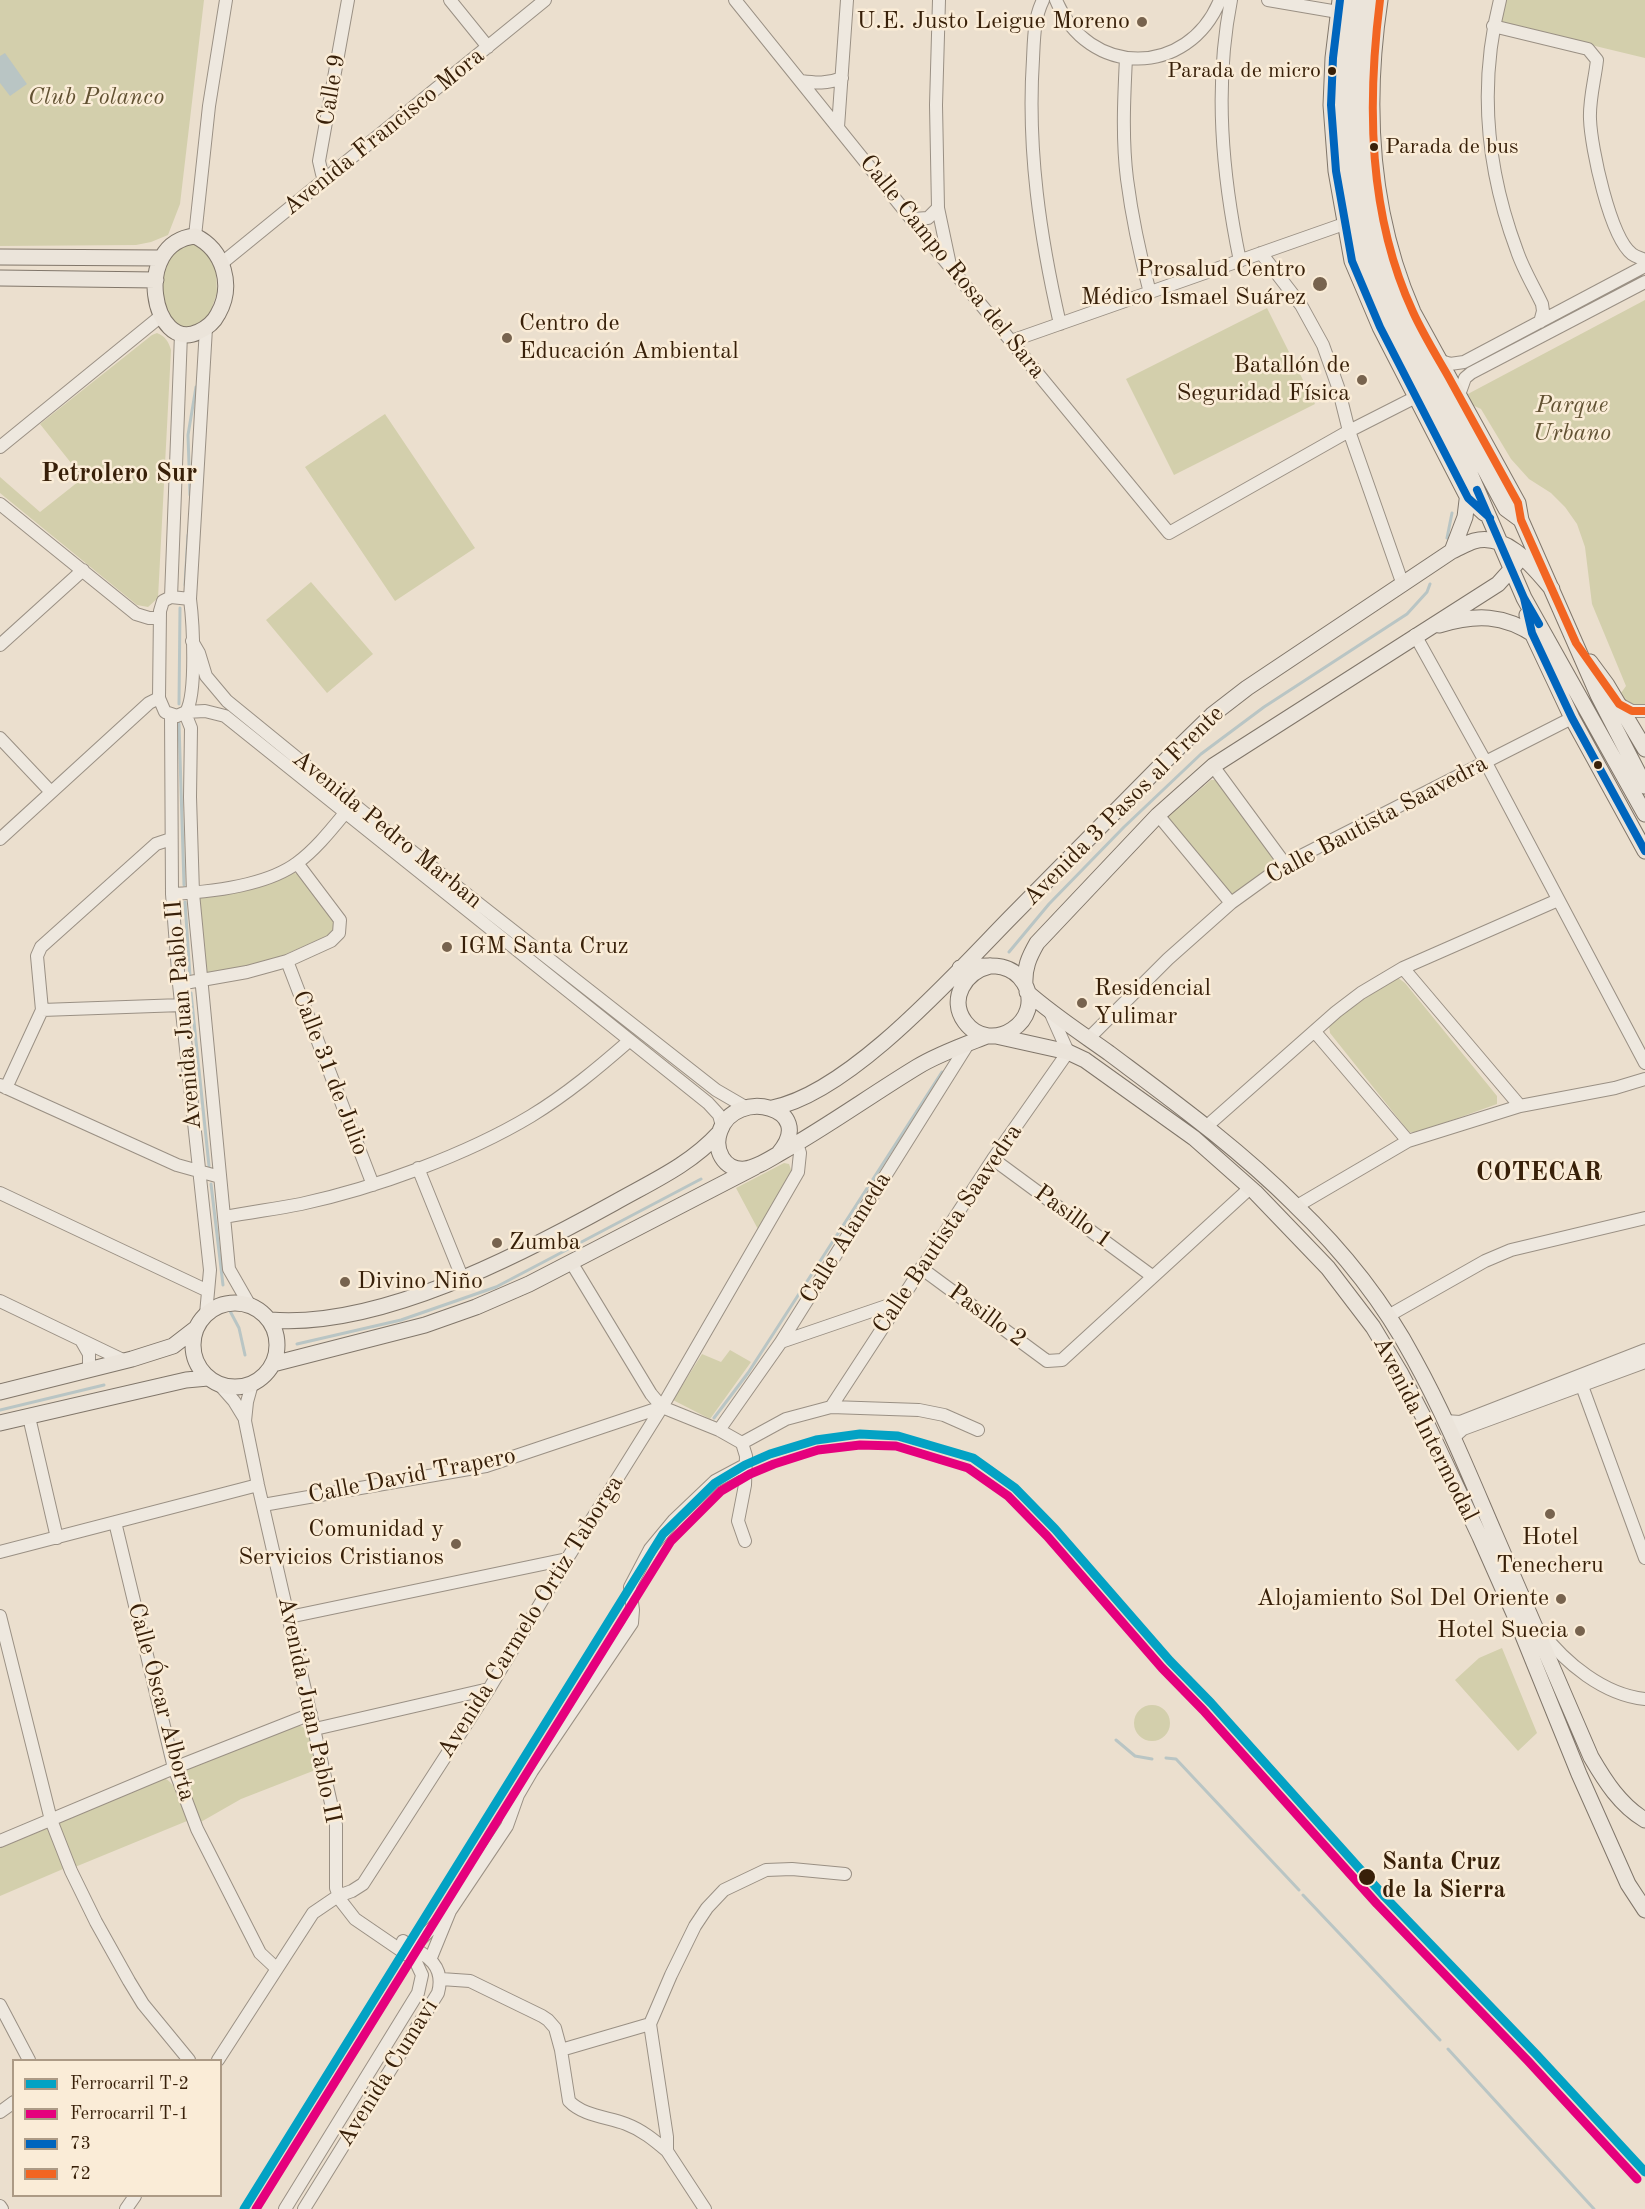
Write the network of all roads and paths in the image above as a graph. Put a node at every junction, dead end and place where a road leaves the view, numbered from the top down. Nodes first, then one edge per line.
1 (226, 0) edge
2 (348, 0) edge
3 (450, 0) edge
4 (545, 0) edge
5 (735, 0) edge
6 (847, 0) edge
7 (939, 0) edge
8 (1043, 0) edge
9 (1056, 0) edge
10 (1220, 0) edge
11 (1231, 0) edge
12 (1268, 0) edge
13 (1352, 0) edge
14 (1366, 0) edge
15 (1380, 0) edge
16 (1500, 0) edge
17 (1339, 6) edge
18 (1061, 12) junction
19 (1035, 24) junction
20 (1493, 26) junction
21 (488, 47) junction
22 (1126, 58) junction
23 (842, 78) junction
24 (801, 81) junction
25 (838, 127) junction
26 (325, 179) junction
27 (938, 208) junction
28 (913, 219) junction
29 (1344, 224) junction
30 (195, 236) junction
31 (1261, 253) junction
32 (0, 257) edge
33 (161, 258) junction
34 (1645, 260) edge
35 (1240, 261) junction
36 (222, 263) junction
37 (1645, 266) edge
38 (950, 267) junction
39 (0, 278) edge
40 (156, 280) junction
41 (1645, 282) edge
42 (1150, 292) junction
43 (161, 316) junction
44 (1540, 322) junction
45 (1060, 324) junction
46 (206, 328) junction
47 (1523, 332) junction
48 (182, 334) junction
49 (1011, 342) junction
50 (1529, 344) junction
51 (1441, 361) junction
52 (1459, 395) junction
53 (1416, 397) junction
54 (1349, 432) junction
55 (0, 447) edge
56 (1469, 471) junction
57 (1468, 498) junction
58 (0, 504) edge
59 (1490, 518) junction
60 (1522, 522) junction
61 (1500, 542) junction
62 (1452, 551) junction
63 (1522, 557) junction
64 (1512, 569) junction
65 (82, 570) junction
66 (1403, 585) junction
67 (1552, 589) junction
68 (171, 597) junction
69 (1524, 598) junction
70 (190, 599) junction
71 (159, 618) junction
72 (1419, 633) junction
73 (1532, 633) junction
74 (192, 641) junction
75 (1576, 643) junction
76 (0, 645) edge
77 (1551, 646) junction
78 (159, 698) junction
79 (1619, 704) junction
80 (1645, 711) edge
81 (185, 713) junction
82 (171, 715) junction
83 (1572, 718) junction
84 (0, 738) edge
85 (1645, 749) edge
86 (1485, 761) junction
87 (1212, 766) junction
88 (1645, 786) edge
89 (51, 792) junction
90 (345, 813) junction
91 (1645, 814) edge
92 (1158, 815) junction
93 (0, 839) edge
94 (171, 839) junction
95 (1645, 850) edge
96 (297, 863) junction
97 (1285, 864) junction
98 (193, 893) junction
99 (172, 894) junction
100 (1558, 900) junction
101 (1231, 903) junction
102 (287, 961) junction
103 (990, 966) junction
104 (960, 968) junction
105 (1403, 968) junction
106 (202, 981) junction
107 (179, 984) junction
108 (1026, 988) junction
109 (958, 998) junction
110 (182, 1005) junction
111 (42, 1010) junction
112 (1051, 1014) junction
113 (1315, 1032) junction
114 (992, 1036) junction
115 (1089, 1038) junction
116 (629, 1041) junction
117 (968, 1044) junction
118 (1068, 1052) junction
119 (1645, 1063) edge
120 (1645, 1079) edge
121 (3, 1086) edge
122 (1520, 1106) junction
123 (747, 1108) junction
124 (772, 1108) junction
125 (1207, 1126) junction
126 (720, 1129) junction
127 (1408, 1141) junction
128 (797, 1144) junction
129 (779, 1153) junction
130 (993, 1159) junction
131 (755, 1167) junction
132 (418, 1168) junction
133 (199, 1169) junction
134 (220, 1177) junction
135 (373, 1185) junction
136 (1250, 1188) junction
137 (0, 1192) edge
138 (1297, 1206) junction
139 (225, 1216) junction
140 (1645, 1218) edge
141 (1342, 1256) junction
142 (571, 1262) junction
143 (921, 1268) junction
144 (1328, 1268) junction
145 (1152, 1276) junction
146 (462, 1277) junction
147 (208, 1291) junction
148 (0, 1301) edge
149 (898, 1302) junction
150 (249, 1304) junction
151 (206, 1314) junction
152 (1388, 1316) junction
153 (270, 1320) junction
154 (195, 1329) junction
155 (81, 1340) junction
156 (781, 1342) junction
157 (1645, 1350) edge
158 (125, 1361) junction
159 (1645, 1362) edge
160 (273, 1364) junction
161 (88, 1370) junction
162 (213, 1381) junction
163 (252, 1383) junction
164 (1582, 1386) junction
165 (0, 1392) edge
166 (662, 1407) junction
167 (831, 1407) junction
168 (29, 1416) junction
169 (245, 1420) junction
170 (1445, 1420) junction
171 (0, 1424) edge
172 (719, 1430) junction
173 (978, 1430) dead end
174 (1453, 1438) junction
175 (742, 1443) junction
176 (745, 1465) junction
177 (258, 1485) junction
178 (263, 1505) junction
179 (115, 1522) junction
180 (57, 1538) junction
181 (745, 1540) dead end
182 (0, 1552) edge
183 (1645, 1558) edge
184 (567, 1559) junction
185 (0, 1616) edge
186 (289, 1617) junction
187 (1531, 1620) junction
188 (489, 1689) junction
189 (1645, 1699) edge
190 (311, 1714) junction
191 (315, 1729) junction
192 (174, 1768) junction
193 (51, 1820) junction
194 (1645, 1820) edge
195 (0, 1841) edge
196 (845, 1875) dead end
197 (338, 1896) junction
198 (345, 1907) junction
199 (1645, 1910) edge
200 (450, 1911) junction
201 (412, 1947) junction
202 (430, 1960) junction
203 (276, 1968) junction
204 (441, 1979) junction
205 (0, 2005) edge
206 (650, 2024) junction
207 (561, 2050) junction
208 (28, 2059) edge
209 (187, 2059) edge
210 (219, 2059) edge
211 (374, 2062) junction
212 (390, 2071) junction
213 (666, 2151) junction
214 (285, 2209) edge
215 (304, 2209) edge
216 (705, 2209) edge

1 - 30 street
2 - 26 street, Calle 9
3 - 21 street
4 - 21 street, Avenida Francisco Mora
5 - 24 street, Calle Campo Rosa del Sara
6 - 23 street
7 - 27 street
8 - 19 street
9 - 18 street
10 - 22 street
11 - 35 street
12 - 17 street
13 - 56 main road
14 - 60 main road
15 - 51 main road
16 - 20 street
17 - 29 main road
18 - 19 street
18 - 22 street
19 - 45 street
20 - 34 street
20 - 44 street
21 - 26 street, Avenida Francisco Mora
22 - 42 street
23 - 24 street
23 - 25 street
24 - 25 street, Calle Campo Rosa del Sara
25 - 28 street, Calle Campo Rosa del Sara
26 - 36 street, Avenida Francisco Mora
27 - 28 street
27 - 38 street
28 - 38 street, Calle Campo Rosa del Sara
29 - 31 street
29 - 53 main road
30 - 33 main road
30 - 36 main road
31 - 35 street
31 - 54 street
32 - 33 main road
33 - 40 main road
35 - 42 street
36 - 46 main road
37 - 44 street
38 - 49 street, Calle Campo Rosa del Sara
39 - 40 main road
40 - 43 main road
41 - 50 street
42 - 45 street
43 - 48 main road
43 - 55 street
44 - 47 street
45 - 49 street
46 - 48 main road
46 - 70 street
47 - 50 street
47 - 51 street
48 - 68 street
49 - 54 street, Calle Campo Rosa del Sara
50 - 52 street
51 - 52 main road
52 - 60 main road
53 - 54 street
53 - 57 main road
54 - 66 street
56 - 57 main road
56 - 59 main road
57 - 59 main road
57 - 62 main road
58 - 65 street
59 - 61 main road
60 - 63 main road
60 - 67 main road
61 - 62 main road, Avenida 3 Pasos al Frente
61 - 63 main road
61 - 64 main road
62 - 66 main road, Avenida 3 Pasos al Frente
63 - 64 main road, Avenida 3 Pasos al Frente
63 - 67 main road
64 - 69 main road
64 - 72 main road, Avenida 3 Pasos al Frente
65 - 71 street
65 - 76 street
66 - 104 main road, Avenida 3 Pasos al Frente
67 - 75 main road
68 - 70 street
68 - 71 street
69 - 73 main road
69 - 77 main road
70 - 74 street
71 - 78 street
72 - 73 main road
72 - 86 street
72 - 87 main road, Avenida 3 Pasos al Frente
73 - 77 main road
73 - 83 main road
74 - 81 street
74 - 123 street, Avenida Pedro Marban
75 - 79 main road
75 - 88 main road
77 - 91 main road
78 - 82 street
78 - 89 street
79 - 80 street
79 - 85 main road
81 - 82 street, Avenida Pedro Marban
81 - 90 street, Avenida Pedro Marban
81 - 98 street, Avenida Juan Pablo II
82 - 94 street, Avenida Juan Pablo II
83 - 86 street, Calle Bautista Saavedra
83 - 95 main road
84 - 89 street
86 - 97 street, Calle Bautista Saavedra
86 - 100 street
87 - 92 main road, Avenida 3 Pasos al Frente
87 - 97 street
89 - 93 street
90 - 96 street
90 - 116 street, Avenida Pedro Marban
92 - 101 street
92 - 108 main road, Avenida 3 Pasos al Frente
94 - 99 street, Avenida Juan Pablo II
94 - 111 street
96 - 98 street
96 - 102 street
97 - 101 street, Calle Bautista Saavedra
98 - 99 street
98 - 106 street, Avenida Juan Pablo II
99 - 107 street, Avenida Juan Pablo II
100 - 105 street
100 - 119 street
101 - 115 street, Calle Bautista Saavedra
102 - 106 street
102 - 135 street, Calle 31 de Julio
103 - 104 main road
103 - 108 main road
103 - 109 main road
104 - 109 main road
104 - 124 main road, Avenida 3 Pasos al Frente
105 - 113 street
105 - 122 street
106 - 107 street
106 - 134 street, Avenida Juan Pablo II
107 - 110 street, Avenida Juan Pablo II
108 - 112 main road, Avenida Intermodal
108 - 114 main road
109 - 114 main road
110 - 111 street
110 - 133 street, Avenida Juan Pablo II
111 - 121 street
112 - 115 main road, Avenida Intermodal
112 - 118 street
113 - 125 street
113 - 127 street
114 - 117 main road
114 - 118 main road, Avenida Intermodal
115 - 125 main road, Avenida Intermodal
116 - 126 street, Avenida Pedro Marban
116 - 132 street
117 - 128 main road
117 - 156 street, Calle Alameda
118 - 130 street, Calle Bautista Saavedra
118 - 136 main road, Avenida Intermodal
120 - 122 street
121 - 133 street
122 - 127 street
123 - 124 main road
123 - 126 main road
124 - 129 main road
125 - 138 main road, Avenida Intermodal
126 - 131 main road
126 - 146 main road
127 - 138 street
128 - 129 main road
128 - 166 street, Avenida Carmelo Ortiz Taborga
129 - 131 main road
130 - 143 street, Calle Bautista Saavedra
130 - 145 street, Pasillo 1
131 - 142 main road
132 - 135 street
132 - 146 street
133 - 134 street
133 - 147 street, Avenida Juan Pablo II
134 - 139 street, Avenida Juan Pablo II
135 - 139 street
136 - 144 main road, Avenida Intermodal
136 - 145 street
137 - 147 street
138 - 141 main road, Avenida Intermodal
139 - 150 street, Avenida Juan Pablo II
140 - 152 street
141 - 144 main road
141 - 152 main road, Avenida Intermodal
142 - 160 main road
142 - 166 street
143 - 145 street, Pasillo 2
143 - 149 street, Calle Bautista Saavedra
144 - 199 main road, Avenida Intermodal
146 - 153 main road
147 - 151 street, Avenida Juan Pablo II
148 - 155 street
149 - 156 street
149 - 167 street, Calle Bautista Saavedra
150 - 151 main road
150 - 153 main road
151 - 154 main road
152 - 170 main road, Avenida Intermodal
153 - 160 main road
154 - 158 main road
154 - 162 main road
155 - 158 street
155 - 161 street
156 - 172 street, Calle Alameda
157 - 170 street
158 - 161 main road
159 - 164 street
160 - 163 main road
161 - 165 main road
162 - 163 main road
162 - 168 main road
162 - 169 street, Avenida Juan Pablo II
163 - 169 street, Avenida Juan Pablo II
164 - 174 street
164 - 183 street
166 - 172 street
166 - 178 street, Calle David Trapero
166 - 184 street, Avenida Carmelo Ortiz Taborga
167 - 173 street
167 - 175 street
168 - 171 main road
168 - 180 street
169 - 177 street, Avenida Juan Pablo II
170 - 174 main road, Avenida Intermodal
172 - 175 street
174 - 187 main road, Avenida Intermodal
175 - 176 street
176 - 181 street
176 - 200 street
177 - 178 street, Avenida Juan Pablo II
177 - 179 street
178 - 186 street, Avenida Juan Pablo II
179 - 180 street
179 - 192 street, Calle Óscar Alborta
180 - 182 street
184 - 186 street
184 - 188 street, Avenida Carmelo Ortiz Taborga
185 - 193 street
186 - 190 street, Avenida Juan Pablo II
187 - 189 street
187 - 194 main road, Avenida Intermodal
188 - 191 street
188 - 197 street, Avenida Carmelo Ortiz Taborga
190 - 191 street, Avenida Juan Pablo II
190 - 192 street
191 - 197 street, Avenida Juan Pablo II
192 - 193 street
192 - 203 street, Calle Óscar Alborta
193 - 195 street
193 - 209 street
196 - 206 street
197 - 198 street, Avenida Cumavi
197 - 203 street, Avenida Carmelo Ortiz Taborga
198 - 201 street, Avenida Cumavi
198 - 211 street, Avenida Cumavi
200 - 201 street
200 - 202 street
201 - 202 street, Avenida Cumavi
202 - 204 street, Avenida Cumavi
203 - 210 street, Avenida Carmelo Ortiz Taborga
204 - 207 street
204 - 212 street, Avenida Cumavi
205 - 208 street
206 - 207 street
206 - 213 street
207 - 213 street
211 - 212 street
211 - 214 street, Avenida Cumavi
212 - 215 street, Avenida Cumavi
213 - 216 street

